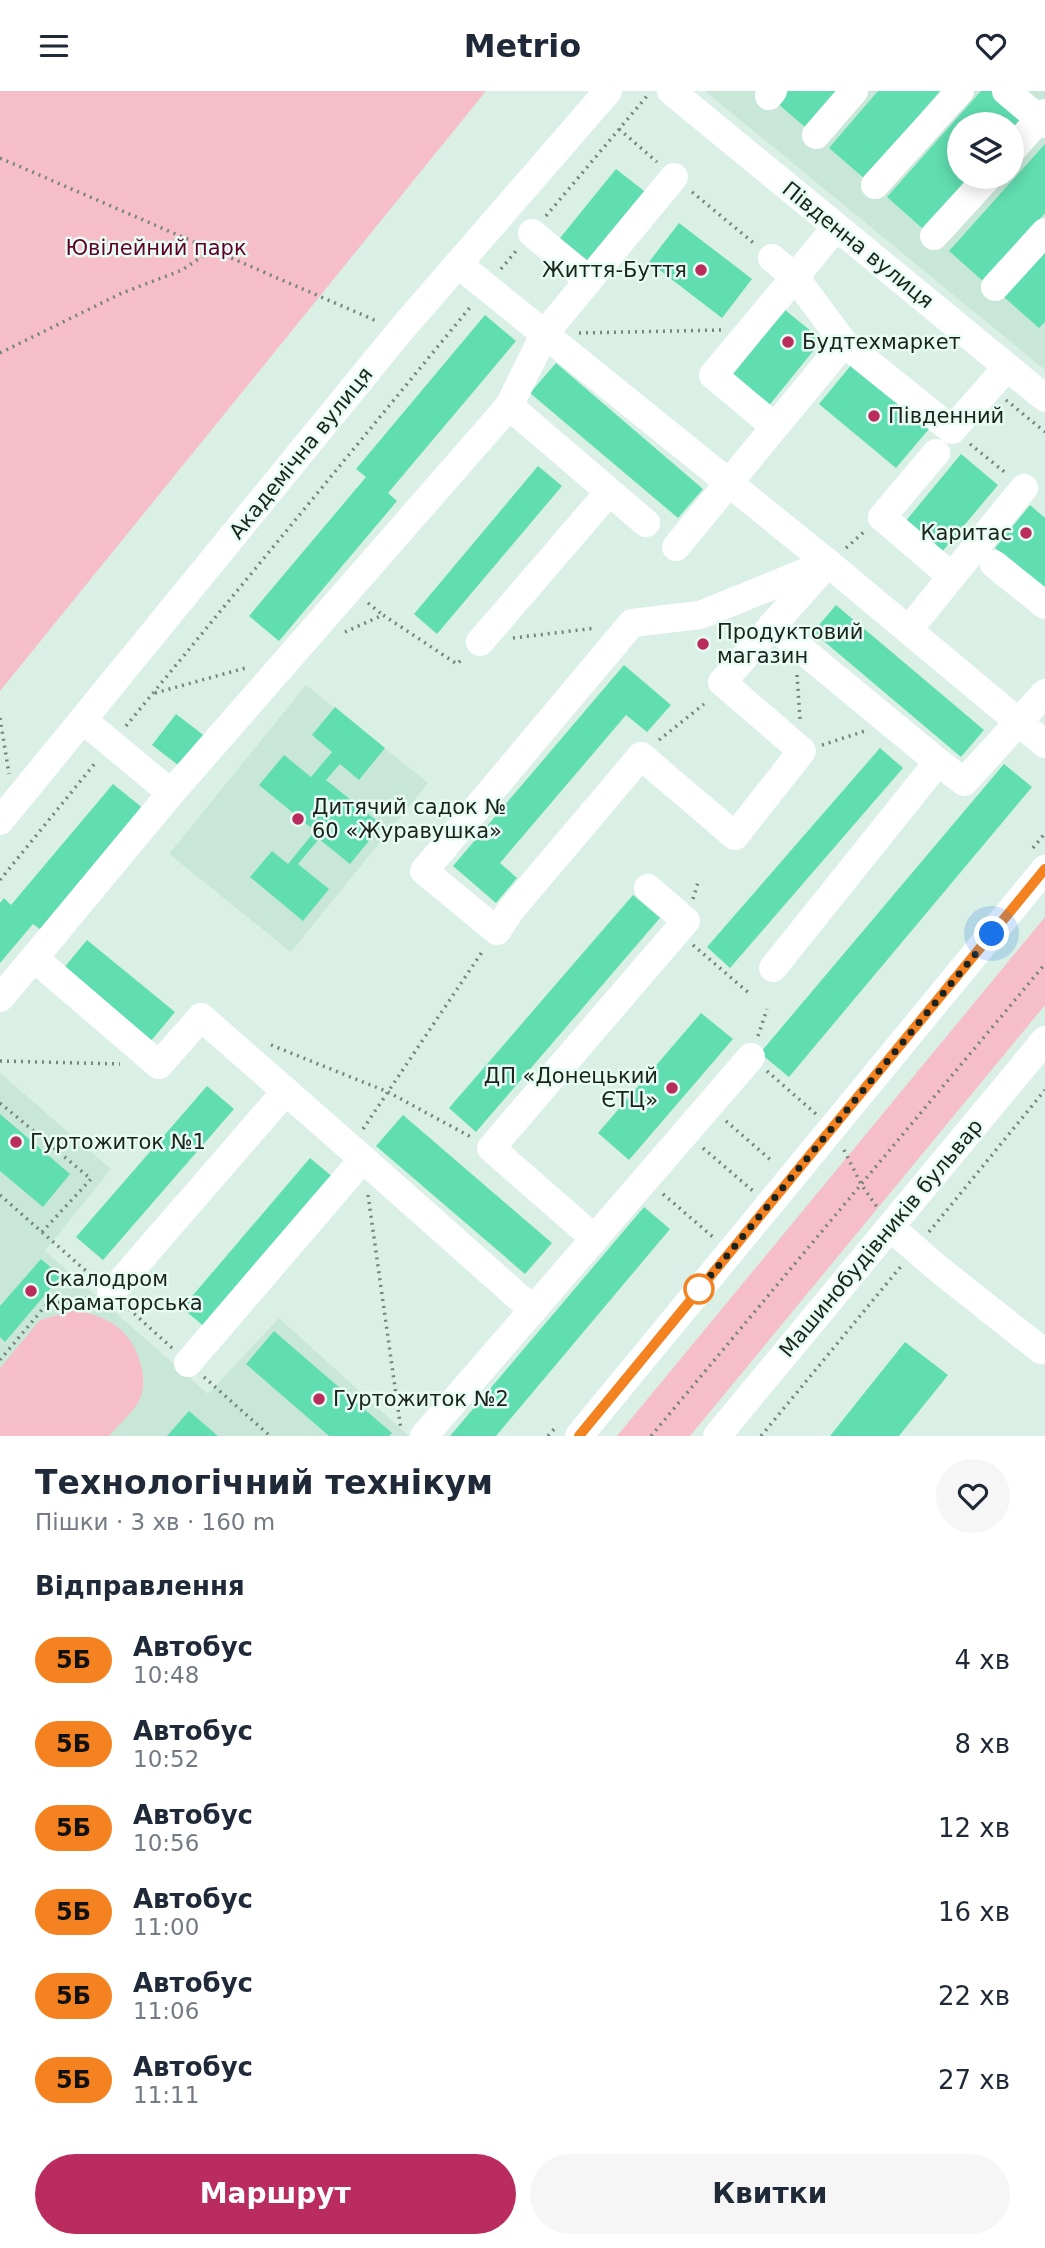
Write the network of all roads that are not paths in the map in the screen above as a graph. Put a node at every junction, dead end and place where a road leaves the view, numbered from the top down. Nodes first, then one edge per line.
1 (608, 91) edge
2 (854, 91) edge
3 (960, 91) edge
4 (1006, 91) edge
5 (659, 93) edge
6 (1043, 119) edge
7 (816, 135) dead end
8 (1024, 138) edge
9 (674, 177) road end
10 (875, 185) dead end
11 (977, 189) edge
12 (836, 227) junction
13 (1045, 232) edge
14 (532, 233) road end
15 (934, 236) dead end
16 (772, 258) road end
17 (458, 264) junction
18 (795, 277) junction
19 (588, 280) junction
20 (995, 287) dead end
21 (545, 333) junction
22 (844, 343) junction
23 (1007, 367) junction
24 (1045, 398) edge
25 (509, 406) junction
26 (774, 426) junction
27 (936, 453) dead end
28 (728, 482) junction
29 (1024, 488) road end
30 (609, 492) junction
31 (646, 523) dead end
32 (676, 547) dead end
33 (828, 563) junction
34 (995, 565) dead end
35 (951, 576) junction
36 (1045, 605) edge
37 (772, 625) junction
38 (909, 629) junction
39 (480, 642) road end
40 (1045, 692) edge
41 (83, 720) junction
42 (1019, 722) junction
43 (1045, 744) edge
44 (938, 762) junction
45 (171, 793) junction
46 (7, 813) edge
47 (1045, 869) edge
48 (648, 888) dead end
49 (34, 958) junction
50 (773, 968) dead end
51 (0, 998) edge
52 (1045, 1040) edge
53 (751, 1057) road end
54 (286, 1091) junction
55 (357, 1154) junction
56 (890, 1227) junction
57 (594, 1238) junction
58 (111, 1293) road end
59 (533, 1310) junction
60 (1041, 1350) dead end
61 (188, 1363) road end
62 (424, 1436) edge
63 (579, 1436) edge
64 (717, 1436) edge

1 - 17 street, Академічна вулиця
2 - 7 street
3 - 10 street
4 - 6 street
5 - 12 street, Південна вулиця
6 - 8 street
9 - 19 street
11 - 15 street
12 - 18 street
12 - 23 street, Південна вулиця
13 - 20 street
14 - 19 street
16 - 18 street
17 - 21 street
17 - 41 street, Академічна вулиця
18 - 22 street
18 - 26 street
19 - 21 street
21 - 25 street
21 - 28 street
22 - 23 street
22 - 26 street
23 - 24 street, Південна вулиця
25 - 30 street
25 - 45 street
26 - 28 street
27 - 35 street
28 - 32 street
28 - 33 street
29 - 35 street
30 - 31 street
30 - 39 street
33 - 37 street
33 - 37 street
33 - 38 street
34 - 36 street
35 - 38 street
37 - 44 street
38 - 42 street
40 - 42 street
41 - 45 street
41 - 46 street, Академічна вулиця
42 - 43 street
42 - 44 street
44 - 50 street
45 - 49 street
47 - 63 street
48 - 57 street
49 - 51 street
49 - 54 street
52 - 56 street, Машинобудівників бульвар
53 - 57 street
54 - 55 street
54 - 58 street
55 - 59 street
55 - 61 street
56 - 60 street
56 - 64 street, Машинобудівників бульвар
57 - 59 street
59 - 62 street

